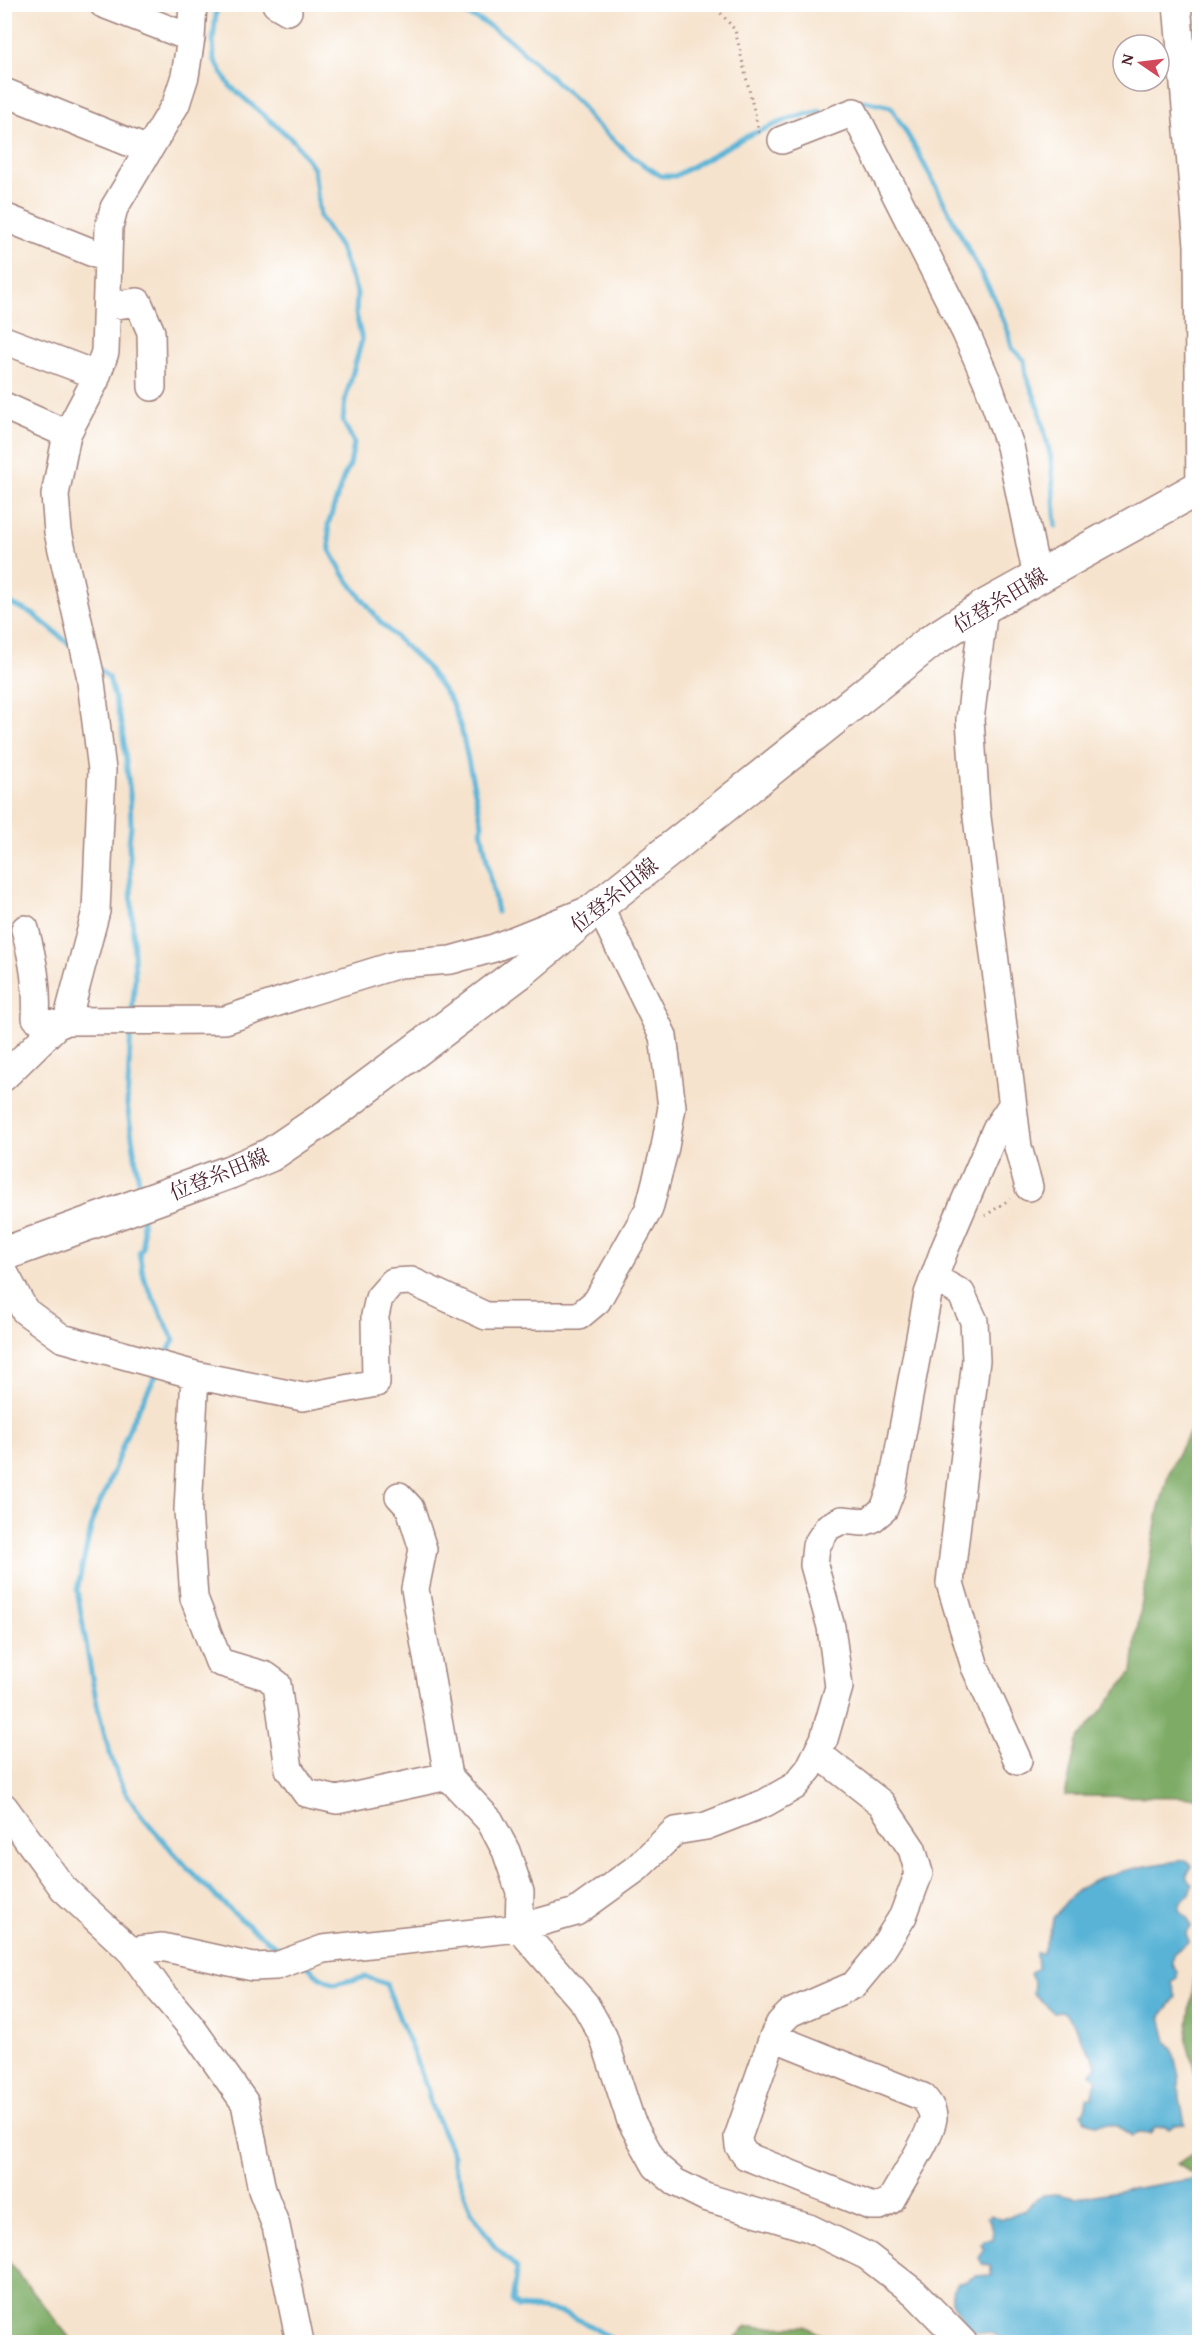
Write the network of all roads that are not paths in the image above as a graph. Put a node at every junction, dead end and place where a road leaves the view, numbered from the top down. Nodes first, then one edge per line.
1 (103, 4) edge
2 (193, 4) edge
3 (1177, 4) edge
4 (191, 38) junction
5 (4, 92) edge
6 (782, 140) road end
7 (148, 150) junction
8 (4, 217) edge
9 (108, 259) junction
10 (107, 306) junction
11 (4, 340) edge
12 (97, 375) junction
13 (152, 387) dead end
14 (4, 406) edge
15 (67, 434) junction
16 (1199, 491) edge
17 (1036, 577) junction
18 (984, 607) junction
19 (599, 906) junction
20 (25, 929) dead end
21 (62, 1024) junction
22 (4, 1077) edge
23 (1012, 1105) junction
24 (1029, 1187) road end
25 (4, 1254) edge
26 (4, 1272) edge
27 (934, 1278) junction
28 (195, 1375) junction
29 (399, 1496) dead end
30 (817, 1753) junction
31 (1018, 1761) dead end
32 (448, 1776) junction
33 (4, 1807) edge
34 (519, 1929) junction
35 (131, 1951) junction
36 (772, 2037) junction
37 (300, 2343) edge
38 (963, 2343) edge

1 - 4 street
2 - 4 street
3 - 16 street
4 - 7 street
5 - 7 street
6 - 17 street
7 - 9 street
8 - 9 street
9 - 10 street
10 - 12 street
10 - 13 street
11 - 12 street
12 - 15 street
14 - 15 street
15 - 21 street
16 - 17 main road, 位登糸田線
17 - 18 main road, 位登糸田線
18 - 19 main road, 位登糸田線
18 - 23 street
19 - 21 street
19 - 25 main road, 位登糸田線
19 - 28 street
20 - 21 street
21 - 22 street
23 - 24 street
23 - 27 street
26 - 28 street
27 - 30 street
27 - 31 street
28 - 32 street
29 - 32 street
30 - 34 street
30 - 36 street
32 - 34 street
33 - 35 street
34 - 35 street
34 - 38 street
35 - 37 street
36 - 36 street

